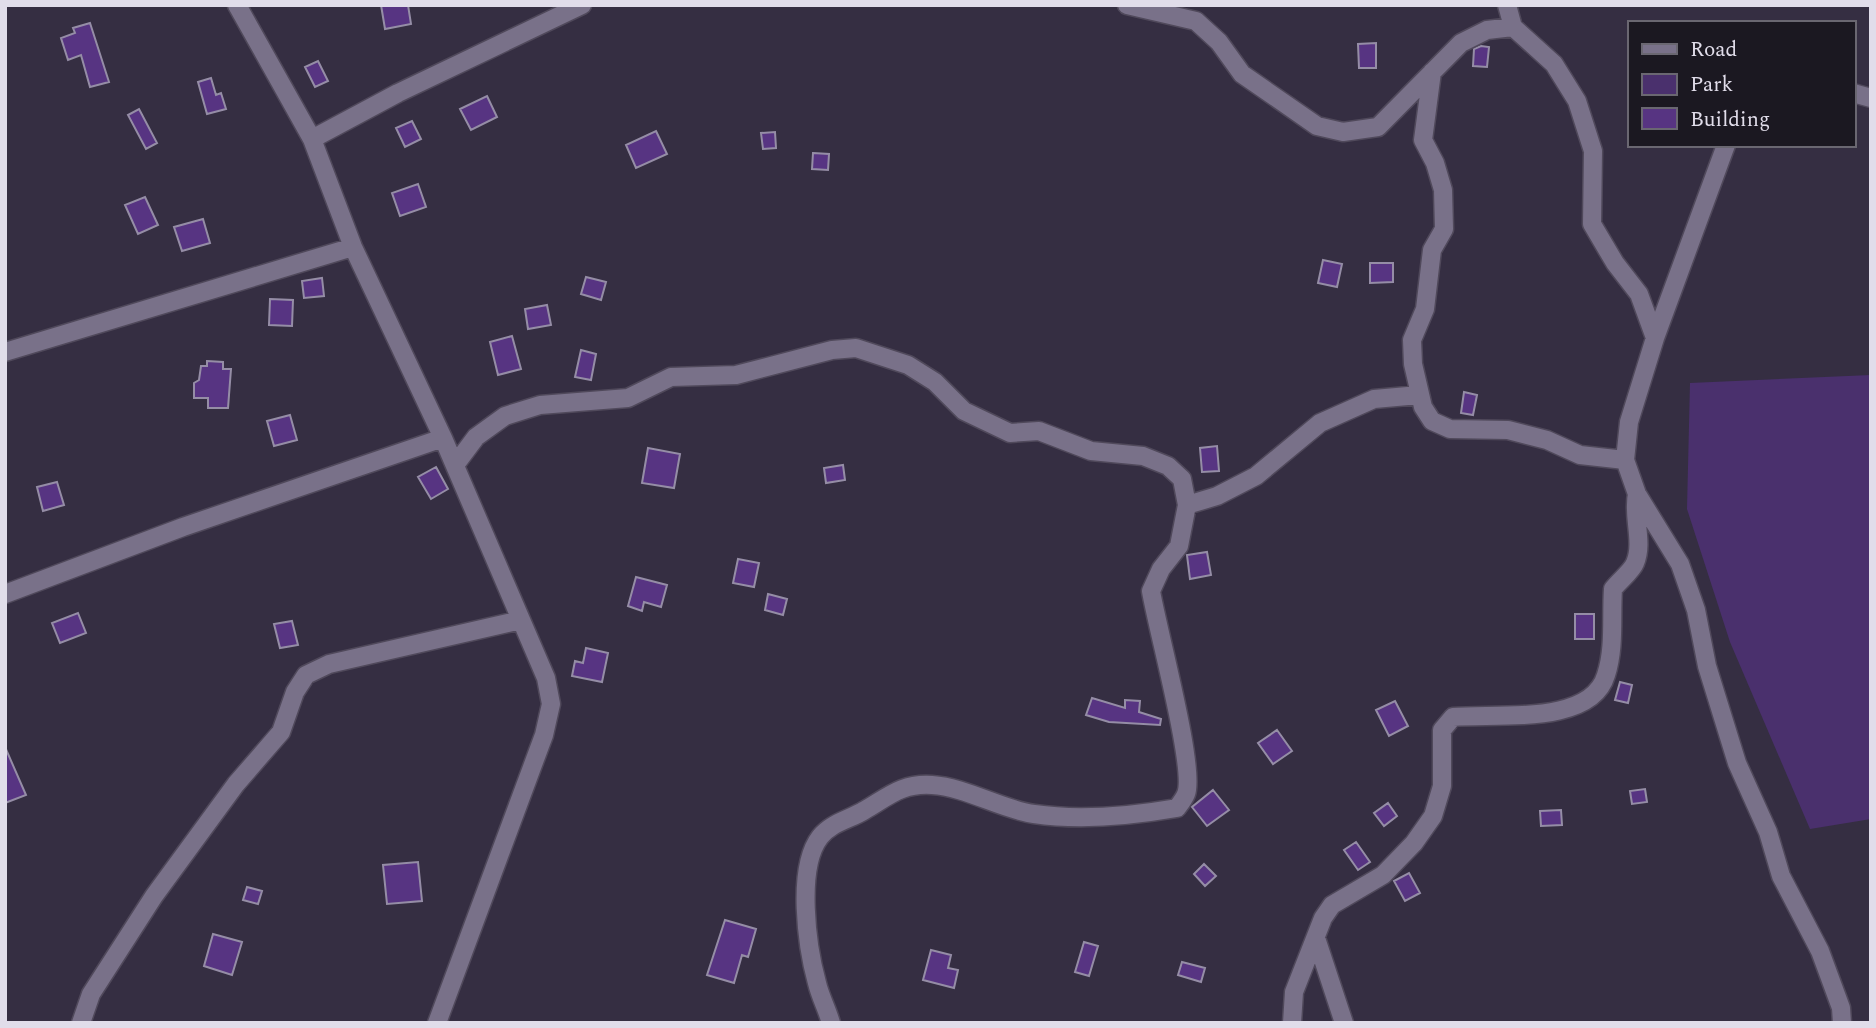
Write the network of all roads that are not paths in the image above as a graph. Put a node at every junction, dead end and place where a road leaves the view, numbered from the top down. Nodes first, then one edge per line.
1 (237, 5) edge
2 (582, 5) edge
3 (1128, 5) edge
4 (1507, 5) edge
5 (1513, 27) junction
6 (1432, 72) junction
7 (312, 139) junction
8 (1725, 147) edge
9 (353, 247) junction
10 (1655, 338) junction
11 (5, 352) edge
12 (1419, 395) junction
13 (443, 438) junction
14 (1625, 460) junction
15 (455, 465) junction
16 (1637, 494) junction
17 (1187, 505) junction
18 (5, 594) edge
19 (521, 620) junction
20 (1316, 938) junction
21 (80, 1023) edge
22 (437, 1023) edge
23 (831, 1023) edge
24 (1292, 1023) edge
25 (1344, 1023) edge
26 (1842, 1023) edge

1 - 7 street
2 - 7 street
3 - 6 street
4 - 5 street
5 - 6 street
5 - 10 street
6 - 12 street
7 - 9 street
8 - 10 street
9 - 11 street
9 - 13 street
10 - 14 street
12 - 14 street
12 - 17 street
13 - 15 street
13 - 18 street
14 - 16 street
15 - 17 street
15 - 19 street
16 - 20 street
16 - 26 street
17 - 23 street
19 - 21 street
19 - 22 street
20 - 24 street
20 - 25 street

